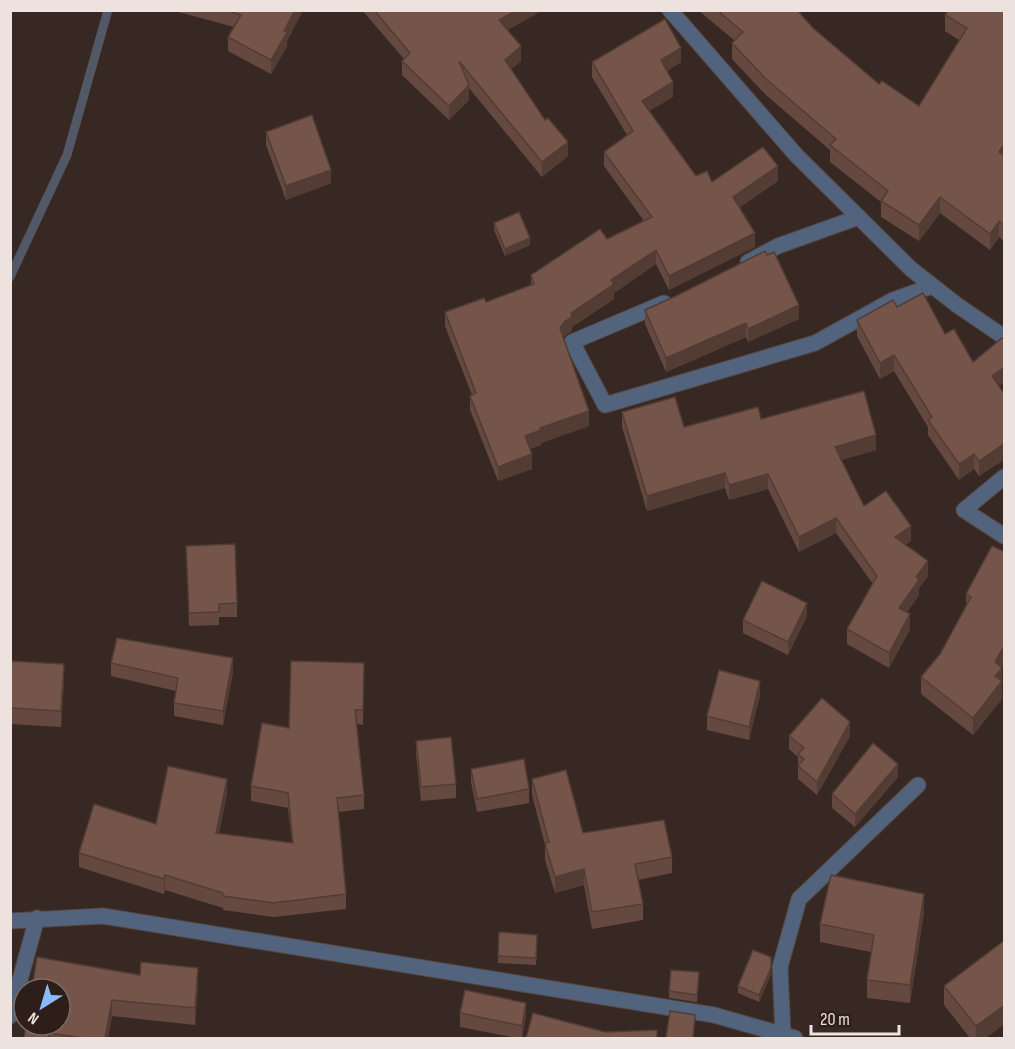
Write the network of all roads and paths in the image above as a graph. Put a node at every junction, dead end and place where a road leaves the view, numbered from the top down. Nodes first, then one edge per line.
1 (670, 10) edge
2 (858, 218) junction
3 (736, 268) edge
4 (932, 286) junction
5 (674, 299) edge
6 (1005, 337) edge
7 (1005, 477) edge
8 (1005, 536) edge
9 (918, 784) dead end
10 (37, 918) junction
11 (10, 921) edge
12 (10, 1016) edge
13 (789, 1037) edge

1 - 2 street
2 - 3 street
2 - 4 street
4 - 5 street
4 - 6 street
7 - 8 street
9 - 13 street
10 - 11 street
10 - 12 street
10 - 13 street

